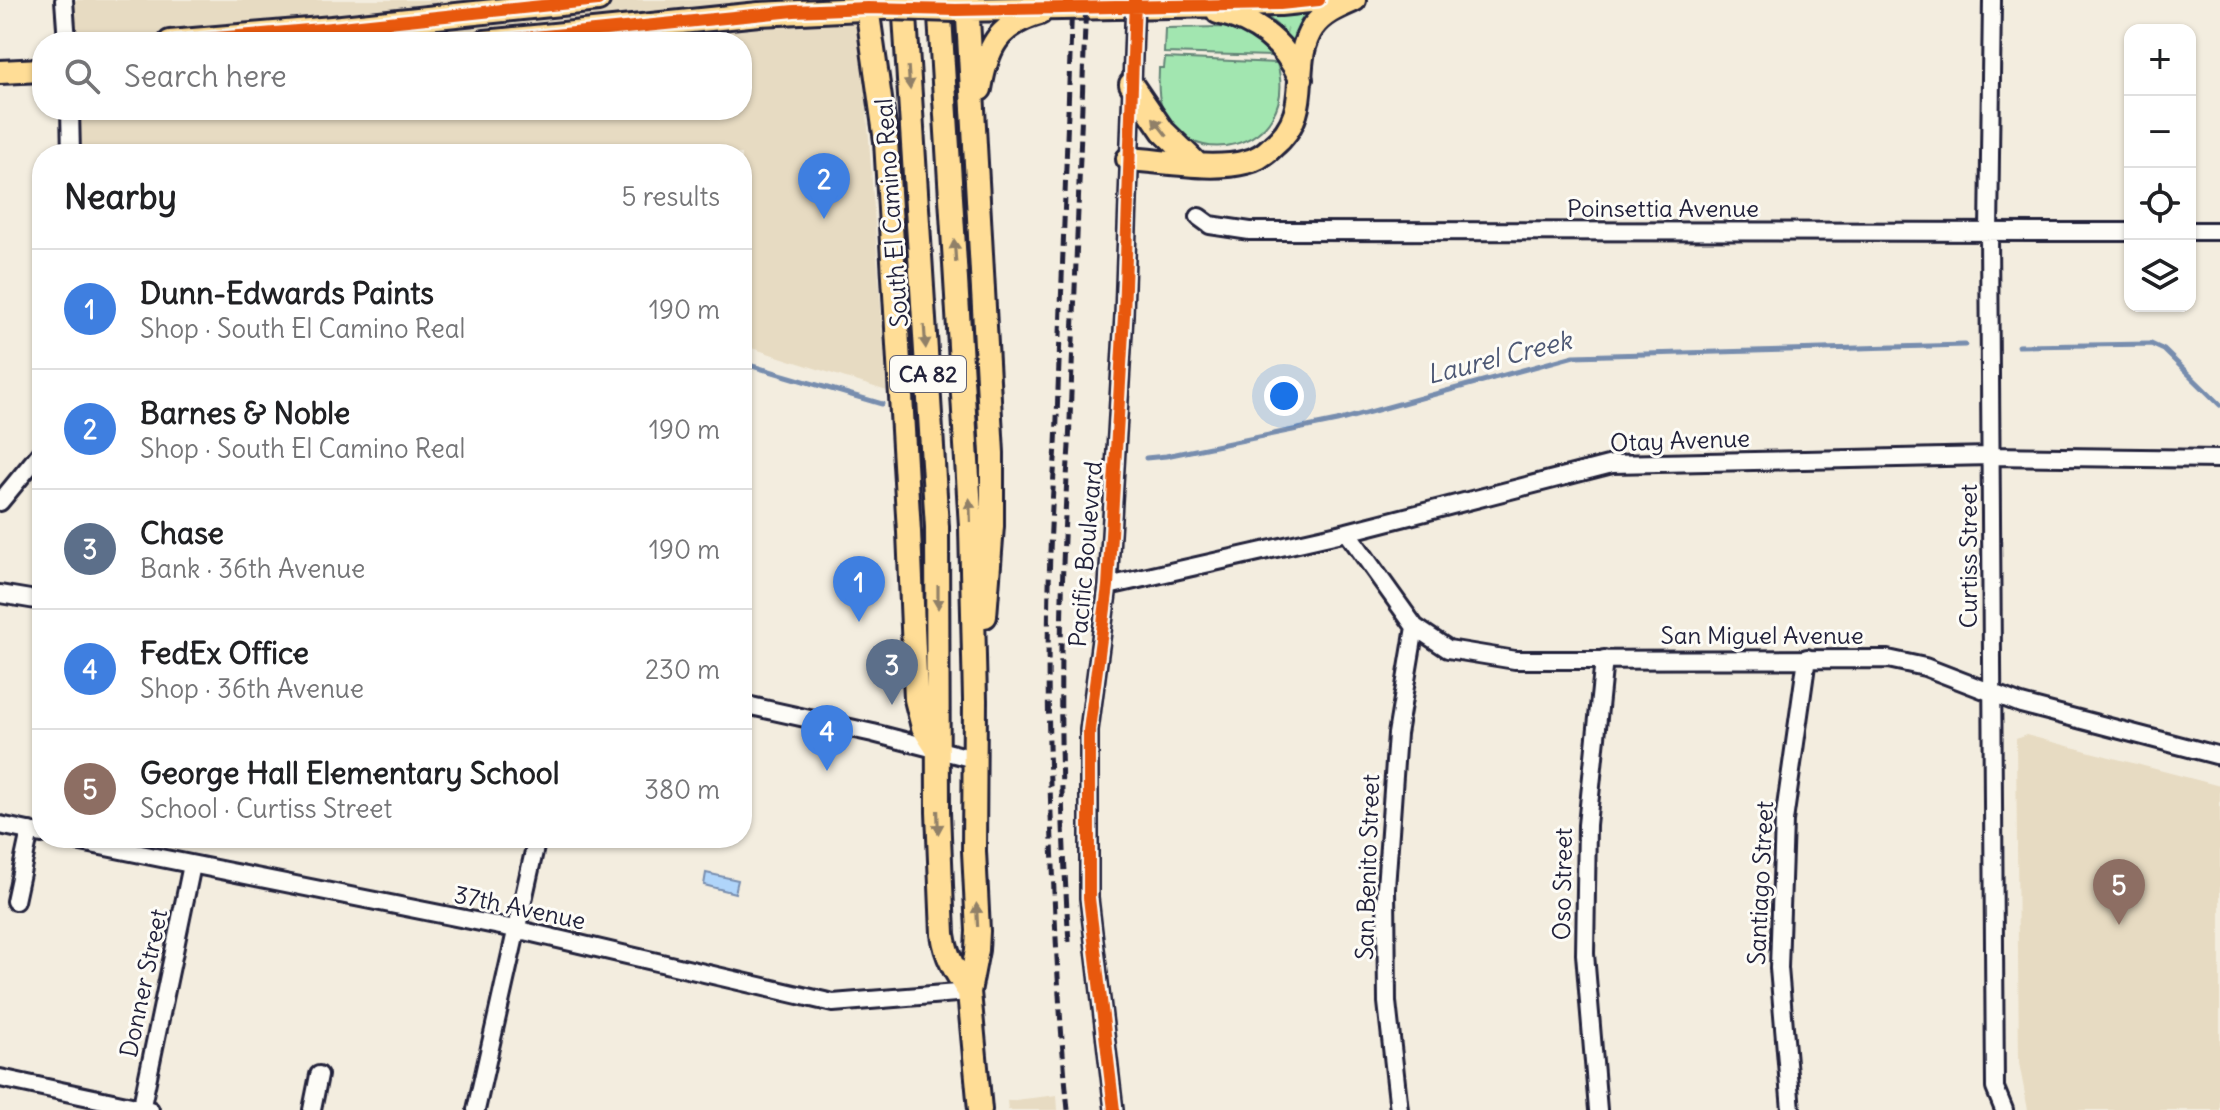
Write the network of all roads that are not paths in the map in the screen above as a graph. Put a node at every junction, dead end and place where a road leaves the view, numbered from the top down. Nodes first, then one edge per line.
1 (64, 0) edge
2 (598, 0) edge
3 (1135, 0) edge
4 (1319, 0) edge
5 (1354, 0) edge
6 (1992, 0) edge
7 (882, 4) edge
8 (957, 5) edge
9 (1189, 6) junction
10 (1057, 8) junction
11 (66, 32) edge
12 (286, 32) edge
13 (583, 32) edge
14 (32, 70) edge
15 (0, 72) edge
16 (1301, 79) junction
17 (1131, 84) junction
18 (70, 120) edge
19 (975, 122) junction
20 (71, 144) edge
21 (1128, 159) junction
22 (1197, 164) junction
23 (1199, 217) dead end
24 (2196, 231) edge
25 (2220, 231) edge
26 (2124, 232) edge
27 (1989, 233) junction
28 (1991, 456) junction
29 (2220, 459) edge
30 (32, 463) edge
31 (0, 502) edge
32 (1347, 532) junction
33 (1108, 586) junction
34 (3, 592) edge
35 (32, 599) edge
36 (1415, 627) junction
37 (1807, 658) junction
38 (1604, 659) junction
39 (1992, 692) junction
40 (975, 700) junction
41 (752, 706) edge
42 (937, 749) junction
43 (2220, 756) edge
44 (974, 759) junction
45 (0, 825) edge
46 (32, 831) edge
47 (32, 845) edge
48 (110, 848) edge
49 (535, 848) edge
50 (192, 865) junction
51 (15, 901) dead end
52 (515, 929) junction
53 (969, 992) junction
54 (319, 1075) dead end
55 (0, 1078) edge
56 (145, 1109) edge
57 (312, 1110) edge
58 (476, 1110) edge
59 (980, 1110) edge
60 (1114, 1110) edge
61 (1399, 1110) edge
62 (1598, 1110) edge
63 (1791, 1110) edge
64 (2004, 1110) edge

1 - 11 street
2 - 12 main road
3 - 17 street, Pacific Boulevard, bridge
4 - 9 main road
5 - 16 main road
6 - 27 street, Curtiss Street
7 - 8 main road, bridge
7 - 13 main road
7 -> 42 main road, South El Camino Real / CA 82
7 - 42 main road
8 - 10 main road
8 - 19 main road
40 -> 8 main road, South El Camino Real / CA 82
9 - 10 main road
9 - 16 main road
10 - 19 main road
14 - 15 main road
16 - 22 main road
17 - 21 street, Pacific Boulevard
22 -> 17 main road
18 - 20 street
19 - 40 main road
21 - 22 main road
21 - 33 street, Pacific Boulevard
23 - 27 street, Poinsettia Avenue
24 - 25 street
26 - 27 street, Poinsettia Avenue
27 - 28 street, Curtiss Street
28 - 29 street, Otay Avenue
28 - 32 street, Otay Avenue
28 - 39 street, Curtiss Street
30 - 31 street
32 - 33 street, Otay Avenue
32 - 36 street, San Miguel Avenue
33 - 60 street, Pacific Boulevard
34 - 35 street
36 - 38 street, San Miguel Avenue
36 - 61 street, San Benito Street
37 - 38 street, San Miguel Avenue
37 - 39 street, San Miguel Avenue
37 - 63 street, Santiago Street
38 - 62 street, Oso Street
39 - 43 street, San Miguel Avenue
39 - 64 street, Curtiss Street
40 - 44 main road, South El Camino Real / CA 82
41 - 42 street
42 - 44 street
42 -> 53 main road, South El Camino Real / CA 82
53 -> 44 main road, South El Camino Real / CA 82
45 - 46 street
47 - 51 street
48 - 50 street, 37th Avenue
49 - 52 street
50 - 52 street, 37th Avenue
50 - 56 street, Donner Street
52 - 53 street, 37th Avenue
52 - 58 street
53 - 59 main road, South El Camino Real / CA 82
54 - 57 street
55 - 56 street

